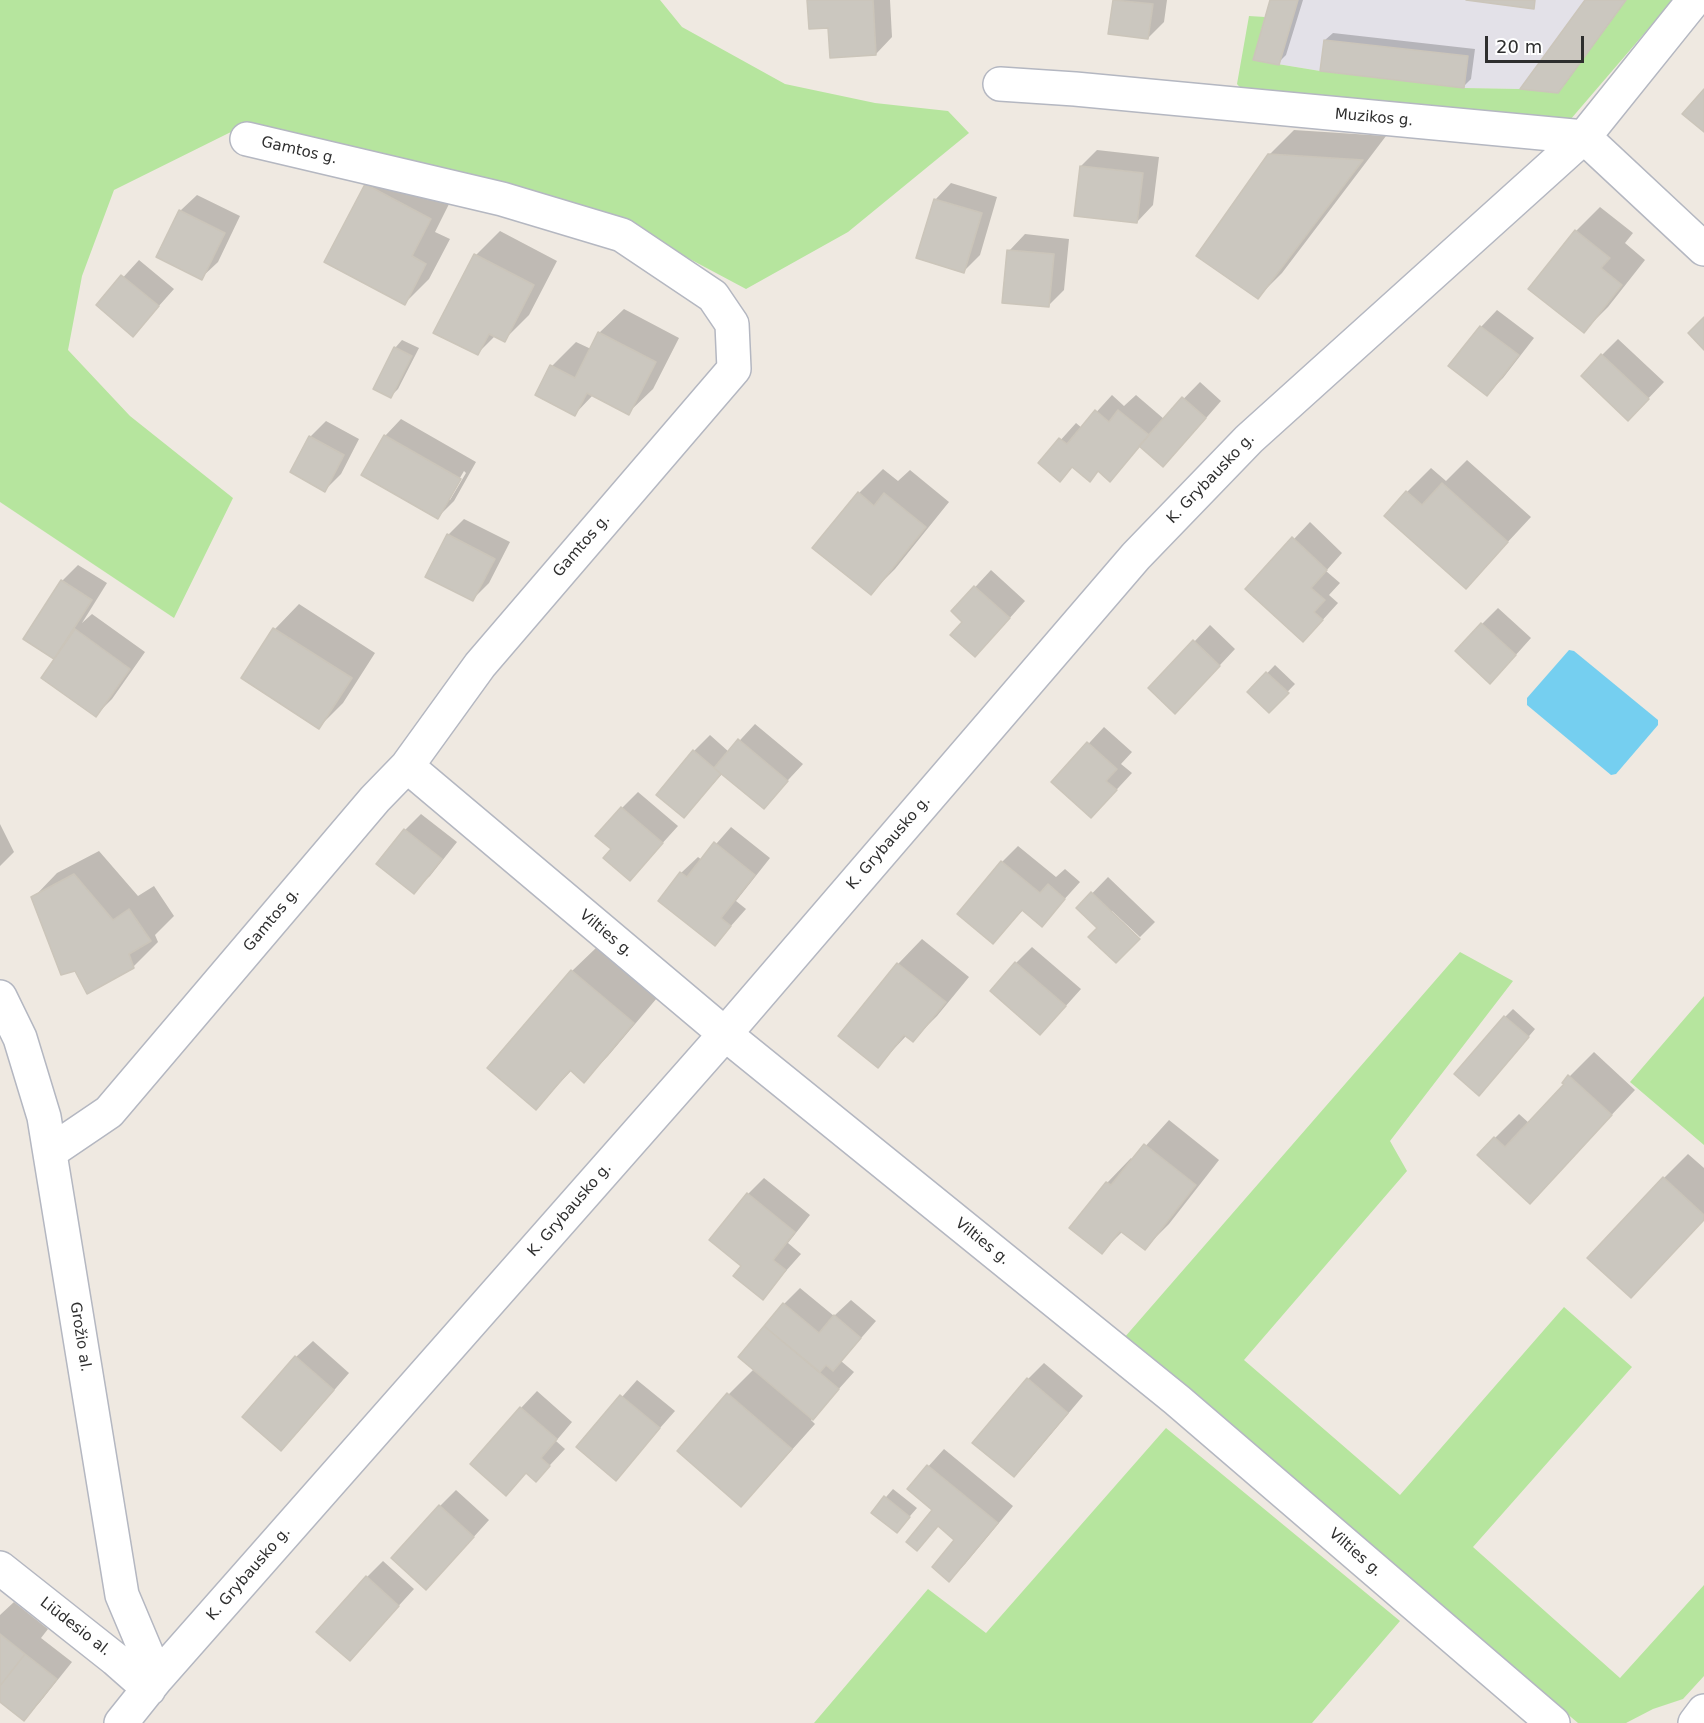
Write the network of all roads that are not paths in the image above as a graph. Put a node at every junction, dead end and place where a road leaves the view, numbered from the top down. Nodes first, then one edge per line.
1 (1694, 0) edge
2 (1000, 84) dead end
3 (1584, 137) junction
4 (247, 139) dead end
5 (1704, 249) edge
6 (407, 766) junction
7 (0, 997) edge
8 (725, 1034) junction
9 (50, 1152) junction
10 (0, 1568) edge
11 (153, 1683) junction
12 (1704, 1712) edge
13 (121, 1723) edge
14 (1553, 1723) edge
15 (1695, 1723) edge

1 - 3 street, K. Grybausko g.
2 - 3 street, Muzikos g.
3 - 5 street
3 - 8 street, K. Grybausko g.
4 - 6 street, Gamtos g.
6 - 8 street, Vilties g.
6 - 9 street, Gamtos g.
7 - 9 street, Grožio al.
8 - 11 street, K. Grybausko g.
8 - 14 street, Vilties g.
9 - 11 street, Grožio al.
10 - 11 street, Liūdesio al.
11 - 13 street, K. Grybausko g.
12 - 15 street

